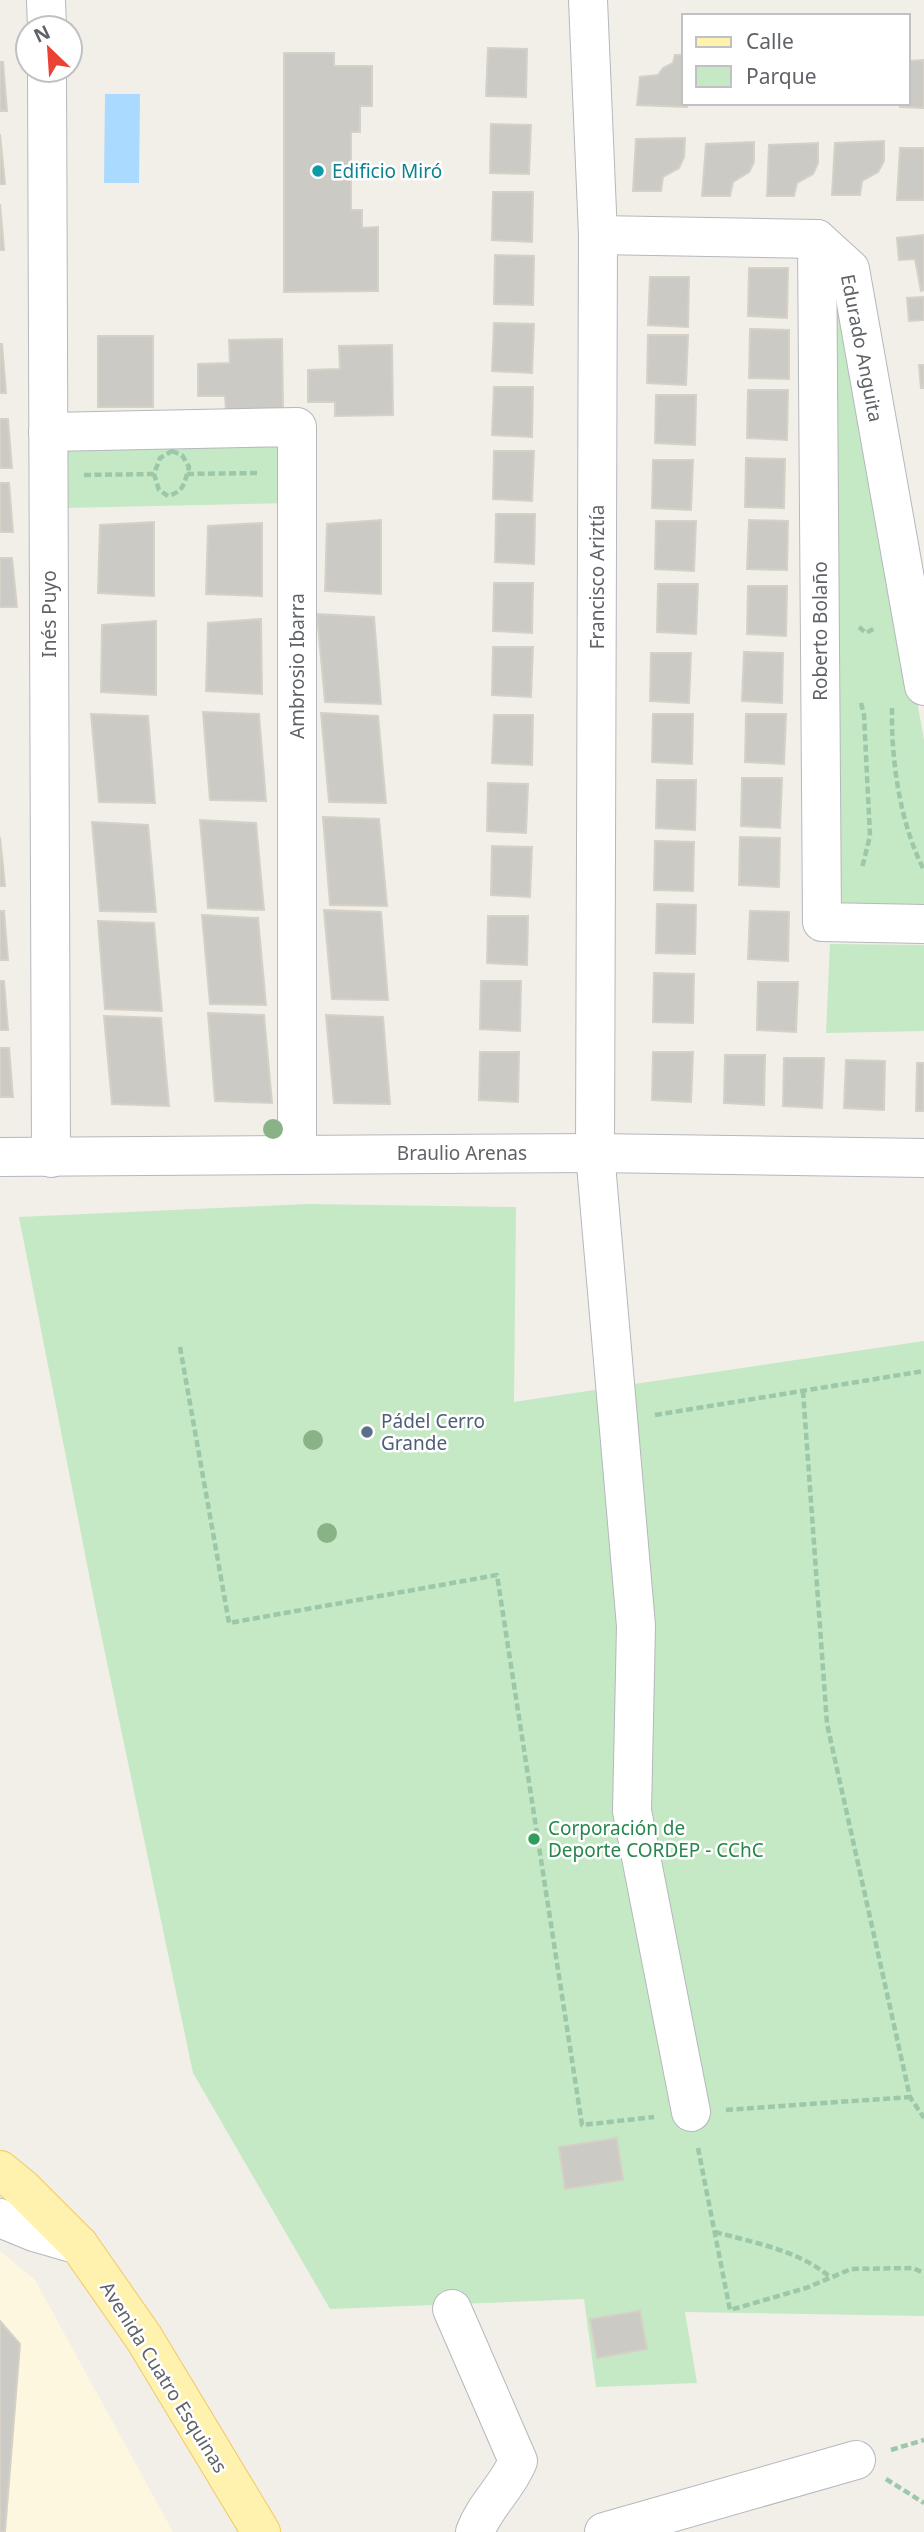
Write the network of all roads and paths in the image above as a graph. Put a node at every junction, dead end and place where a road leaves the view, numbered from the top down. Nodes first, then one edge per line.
1 (588, 0) edge
2 (47, 84) edge
3 (598, 235) junction
4 (817, 239) junction
5 (48, 432) junction
6 (297, 473) junction
7 (154, 474) junction
8 (187, 474) junction
9 (48, 475) junction
10 (850, 620) dead end
11 (886, 623) dead end
12 (858, 692) dead end
13 (908, 695) edge
14 (924, 870) edge
15 (831, 922) junction
16 (924, 924) edge
17 (297, 1153) junction
18 (594, 1153) junction
19 (0, 1157) edge
20 (51, 1158) junction
21 (924, 1158) edge
22 (180, 1346) dead end
23 (924, 1371) edge
24 (803, 1391) junction
25 (619, 1419) junction
26 (910, 2097) junction
27 (691, 2112) junction
28 (924, 2118) edge
29 (0, 2170) edge
30 (0, 2218) edge
31 (715, 2232) junction
32 (79, 2245) junction
33 (924, 2273) edge
34 (830, 2277) junction
35 (452, 2309) dead end
36 (856, 2460) dead end
37 (261, 2532) edge
38 (475, 2532) edge
39 (604, 2532) edge

1 - 3 street, Francisco Ariztía
2 - 5 street, Inés Puyo
3 - 4 street
3 - 18 street, Francisco Ariztía
4 - 13 street, Edurado Anguita
4 - 15 street, Roberto Bolaño
5 - 6 street, Ambrosio Ibarra
5 - 9 street, Inés Puyo
6 - 8 path
6 - 17 street, Ambrosio Ibarra
7 - 8 path
7 - 8 path
7 - 9 path
9 - 20 street, Inés Puyo
10 - 11 path
12 - 15 path
13 - 14 path
15 - 16 street
17 - 18 street, Braulio Arenas
17 - 20 street, Braulio Arenas
18 - 21 street, Braulio Arenas
18 - 25 street, Francisco Ariztía
19 - 20 street, Braulio Arenas
22 - 27 path
23 - 24 path
24 - 25 path
24 - 26 path
25 - 27 street, Francisco Ariztía
26 - 27 path
26 - 28 path
27 - 31 path
29 - 32 main road, Avenida Cuatro Esquinas
30 - 32 street
31 - 34 path
31 - 34 path
32 - 37 main road, Avenida Cuatro Esquinas
33 - 34 path
35 - 38 street
36 - 39 street

